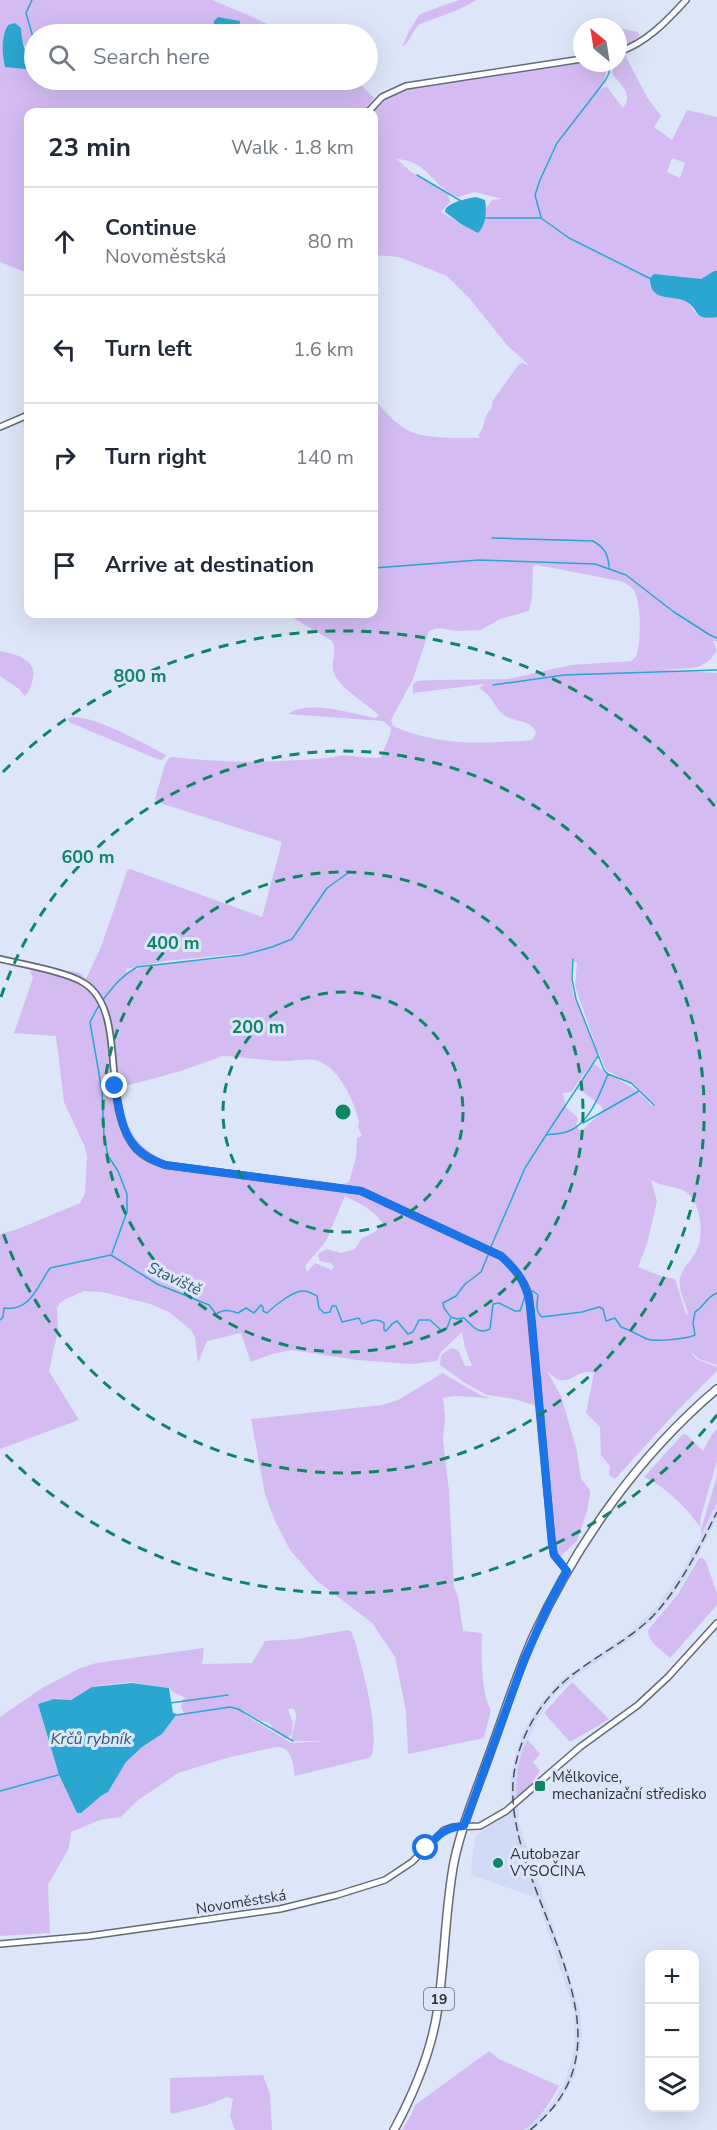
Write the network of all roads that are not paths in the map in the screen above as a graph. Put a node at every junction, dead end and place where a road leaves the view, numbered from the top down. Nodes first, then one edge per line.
1 (686, 0) edge
2 (627, 49) edge
3 (573, 60) edge
4 (372, 108) edge
5 (24, 417) edge
6 (0, 427) edge
7 (0, 959) edge
8 (717, 1389) edge
9 (567, 1571) junction
10 (717, 1623) edge
11 (464, 1826) junction
12 (0, 1944) edge
13 (394, 2130) edge

1 - 2 street
3 - 4 street
5 - 6 street
7 - 9 street
8 - 9 main road, 19
9 - 11 main road, 19
10 - 11 street, Novoměstská
11 - 12 street, Novoměstská
11 - 13 main road, 19

